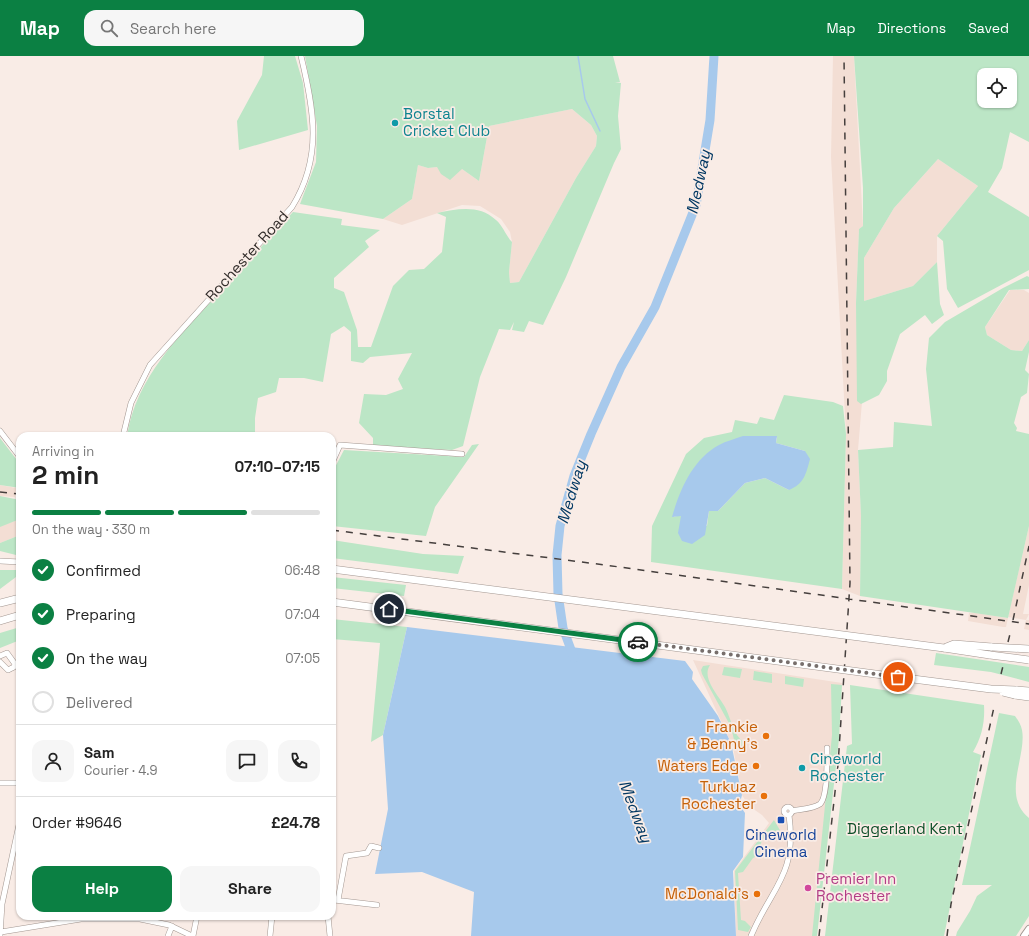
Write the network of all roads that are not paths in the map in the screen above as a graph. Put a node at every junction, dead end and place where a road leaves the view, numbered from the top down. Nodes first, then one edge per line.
1 (301, 56) edge
2 (0, 431) edge
3 (124, 432) edge
4 (16, 452) edge
5 (336, 454) edge
6 (462, 454) dead end
7 (0, 561) edge
8 (16, 562) edge
9 (336, 570) edge
10 (16, 599) edge
11 (0, 603) edge
12 (336, 603) edge
13 (16, 616) edge
14 (0, 621) edge
15 (944, 648) junction
16 (1029, 649) edge
17 (0, 656) edge
18 (1029, 660) edge
19 (0, 662) edge
20 (1029, 691) edge
21 (1015, 692) junction
22 (1029, 698) edge
23 (827, 748) dead end
24 (0, 783) edge
25 (16, 783) edge
26 (16, 837) edge
27 (379, 848) dead end
28 (338, 900) joint
29 (1, 903) edge
30 (376, 905) dead end
31 (76, 920) edge
32 (153, 920) edge
33 (196, 920) edge
34 (272, 920) edge
35 (328, 920) edge
36 (172, 926) junction
37 (1029, 929) edge
38 (1, 934) edge
39 (168, 936) edge
40 (192, 936) edge
41 (270, 936) edge
42 (330, 936) edge
43 (751, 936) edge
44 (1024, 936) edge

1 - 3 street, Rochester Road
2 - 4 street
5 - 6 street
7 - 8 street
9 - 15 highway, bridge
10 - 11 highway
12 - 21 highway, bridge
13 - 14 highway
15 - 16 highway, bridge
15 - 18 highway, bridge
17 - 19 street
20 - 21 highway
21 - 22 highway
23 - 43 street
24 - 25 street
26 - 29 street
27 - 28 street
28 - 30 street
29 - 38 street
31 - 38 street
32 - 36 street
33 - 40 street
34 - 41 street
35 - 42 street
36 - 39 street
36 - 40 street
37 - 44 main road

